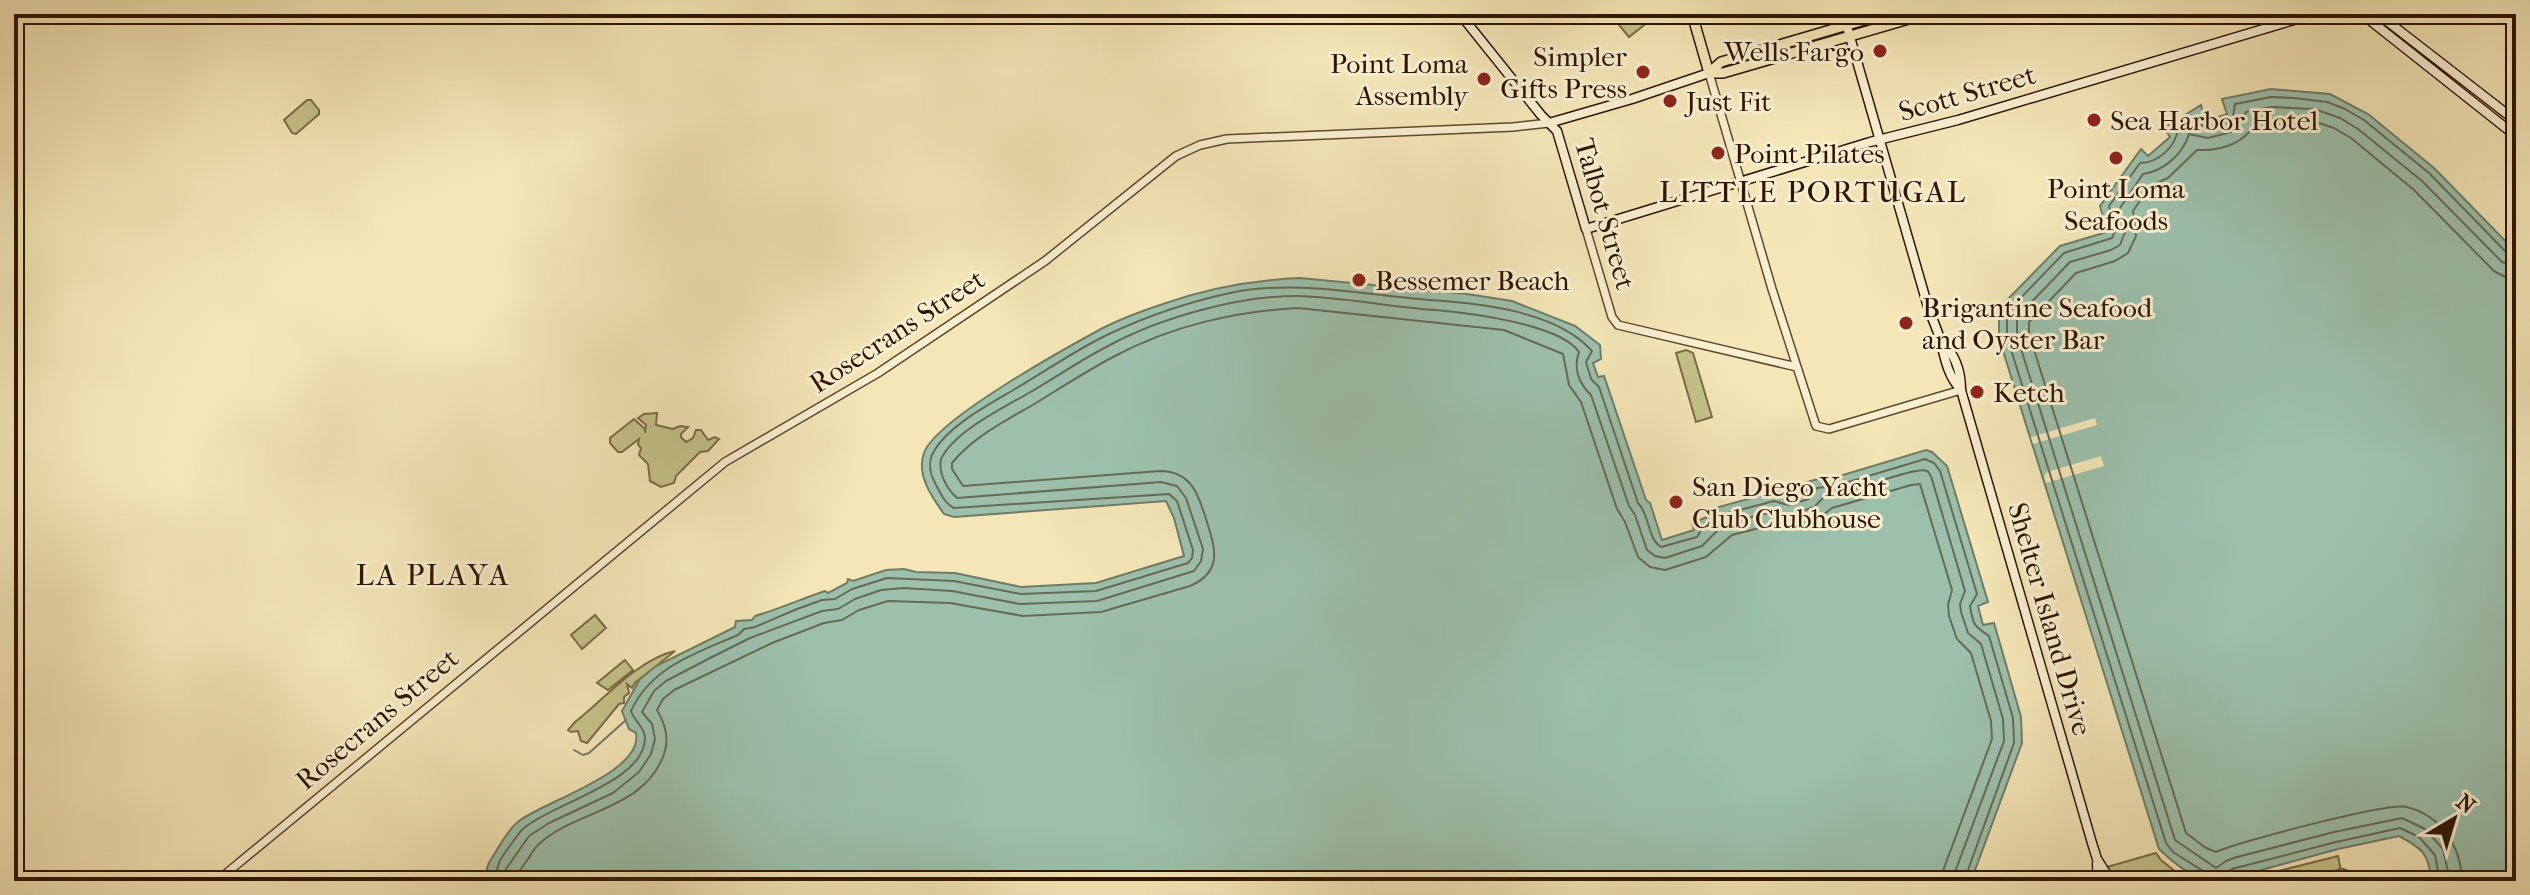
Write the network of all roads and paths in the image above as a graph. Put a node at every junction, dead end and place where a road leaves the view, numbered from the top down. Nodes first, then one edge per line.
1 (1460, 14) edge
2 (1692, 14) edge
3 (1885, 14) edge
4 (1926, 14) edge
5 (2315, 14) edge
6 (2338, 14) edge
7 (2378, 14) edge
8 (2389, 14) edge
9 (2364, 16) edge
10 (1848, 30) junction
11 (2404, 32) junction
12 (1709, 73) junction
13 (2516, 121) edge
14 (1549, 123) junction
15 (2516, 136) edge
16 (1880, 141) junction
17 (1741, 182) junction
18 (1586, 229) junction
19 (1797, 367) junction
20 (1961, 390) junction
21 (2097, 859) junction
22 (217, 881) edge
23 (2098, 881) edge
24 (2111, 881) edge
25 (2312, 881) edge
26 (2365, 881) edge

1 - 14 main road, Talbot Street
2 - 12 main road
3 - 10 main road, Rosecrans Street
4 - 10 main road, Rosecrans Street
5 - 16 main road, Scott Street
6 - 9 main road
7 - 11 main road
8 - 11 main road
9 - 15 main road
10 - 12 main road, Rosecrans Street
10 - 16 main road, Shelter Island Drive
11 - 13 main road
12 - 14 main road, Rosecrans Street
12 - 17 street
14 - 18 main road, Talbot Street
14 - 22 street, Rosecrans Street
16 - 17 main road, Scott Street
16 - 20 main road, Shelter Island Drive
17 - 18 main road, Scott Street
17 - 19 street
18 - 19 street, Talbot Street
19 - 20 street
20 - 21 main road, Shelter Island Drive
21 - 23 main road
21 - 24 main road
25 - 26 street

